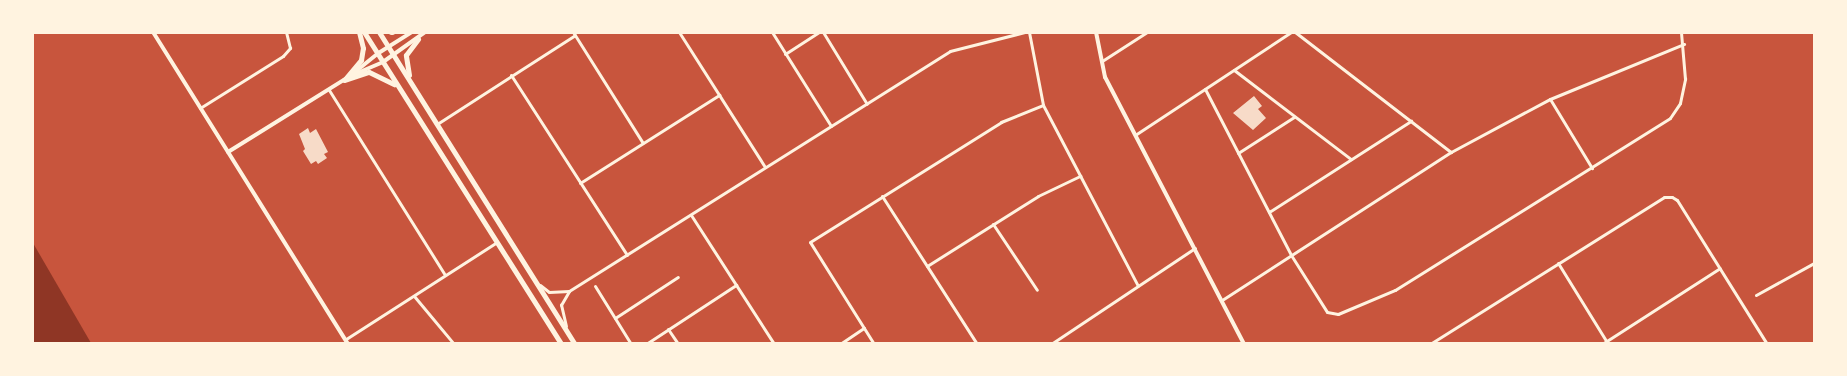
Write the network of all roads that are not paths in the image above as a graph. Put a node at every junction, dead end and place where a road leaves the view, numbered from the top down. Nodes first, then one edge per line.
1 (153, 32) edge
2 (286, 32) edge
3 (359, 32) edge
4 (364, 32) edge
5 (379, 32) edge
6 (412, 32) edge
7 (425, 32) edge
8 (679, 32) edge
9 (772, 32) edge
10 (819, 32) edge
11 (823, 32) edge
12 (1027, 32) edge
13 (1096, 32) edge
14 (1147, 32) edge
15 (1290, 32) edge
16 (1295, 32) edge
17 (1681, 32) edge
18 (574, 34) edge
19 (418, 39) junction
20 (1684, 44) junction
21 (388, 47) junction
22 (377, 54) junction
23 (785, 54) junction
24 (394, 56) junction
25 (1101, 61) junction
26 (383, 62) junction
27 (1234, 70) junction
28 (511, 75) junction
29 (350, 76) junction
30 (344, 80) junction
31 (1205, 89) junction
32 (329, 90) junction
33 (402, 92) junction
34 (719, 96) junction
35 (420, 98) junction
36 (1550, 99) junction
37 (867, 104) junction
38 (1043, 105) junction
39 (200, 108) junction
40 (1294, 117) junction
41 (1411, 121) junction
42 (437, 124) junction
43 (831, 126) junction
44 (1135, 135) junction
45 (643, 143) junction
46 (228, 152) junction
47 (1238, 152) junction
48 (1451, 152) junction
49 (1351, 159) junction
50 (765, 167) junction
51 (1592, 168) junction
52 (1080, 176) junction
53 (580, 183) junction
54 (882, 196) junction
55 (1268, 212) junction
56 (691, 214) junction
57 (993, 224) junction
58 (497, 242) junction
59 (1194, 248) junction
60 (627, 255) junction
61 (1291, 255) junction
62 (1814, 263) edge
63 (1558, 264) junction
64 (927, 266) junction
65 (1720, 268) junction
66 (445, 275) junction
67 (678, 277) dead end
68 (536, 282) junction
69 (736, 285) junction
70 (595, 286) dead end
71 (1138, 286) junction
72 (1037, 290) dead end
73 (569, 291) junction
74 (1756, 295) dead end
75 (414, 296) junction
76 (1222, 300) junction
77 (614, 318) junction
78 (864, 328) junction
79 (668, 329) junction
80 (568, 332) junction
81 (1059, 338) junction
82 (347, 341) edge
83 (976, 342) edge
84 (1607, 342) edge
85 (1242, 343) edge
86 (454, 344) edge
87 (561, 344) edge
88 (575, 344) edge
89 (631, 344) edge
90 (646, 344) edge
91 (678, 344) edge
92 (774, 344) edge
93 (840, 344) edge
94 (874, 344) edge
95 (969, 344) edge
96 (1051, 344) edge
97 (1062, 344) edge
98 (1430, 344) edge
99 (1602, 344) edge
100 (1767, 344) edge

1 - 39 street
2 - 39 street
3 - 30 main road
4 - 22 main road
5 - 21 main road
6 - 21 street
7 - 19 street
8 - 34 street
9 - 23 street
10 - 23 street
11 - 37 street
12 - 37 street
12 - 38 street
13 - 25 street
14 - 25 street
15 - 27 street
16 - 41 street
17 - 20 street
18 - 28 street
18 - 45 street
19 - 24 street
19 - 35 main road
20 - 36 street
20 - 51 street
21 - 22 street
21 - 24 main road
22 - 26 main road
22 - 29 street
23 - 43 street
24 - 26 street
24 - 35 main road
25 - 44 street
26 - 29 street
26 - 33 main road
27 - 31 street
27 - 40 street
28 - 42 street
28 - 53 street
29 - 30 street
30 - 32 street
30 - 33 main road
31 - 44 street
31 - 47 street
32 - 46 street
32 - 66 street
33 - 58 main road
34 - 45 street
34 - 50 street
35 - 42 main road
36 - 48 street
36 - 51 street
37 - 43 street
38 - 52 street
38 - 54 street
39 - 46 street
40 - 47 street
40 - 49 street
41 - 48 street
41 - 49 street
42 - 68 main road
43 - 50 street
44 - 59 street
45 - 53 street
46 - 82 street
47 - 55 street
48 - 61 street
49 - 55 street
50 - 56 street
51 - 61 street
52 - 57 street
52 - 71 street
53 - 60 street
54 - 64 street
54 - 78 street
55 - 61 street
56 - 60 street
56 - 69 street
57 - 64 street
57 - 72 street
58 - 66 street
58 - 87 main road
59 - 71 street
59 - 76 street
60 - 73 street
61 - 76 street
62 - 74 street
63 - 65 street
63 - 84 street
63 - 98 street
64 - 83 street
65 - 84 street
65 - 100 street
66 - 75 street
67 - 77 street
68 - 73 street
68 - 80 main road
69 - 79 street
69 - 92 street
70 - 77 street
71 - 81 street
73 - 80 street
75 - 82 street
75 - 86 street
76 - 85 street
77 - 89 street
78 - 93 street
78 - 94 street
79 - 90 street
79 - 91 street
80 - 88 main road
81 - 96 street
81 - 97 street
83 - 95 street
84 - 99 street

